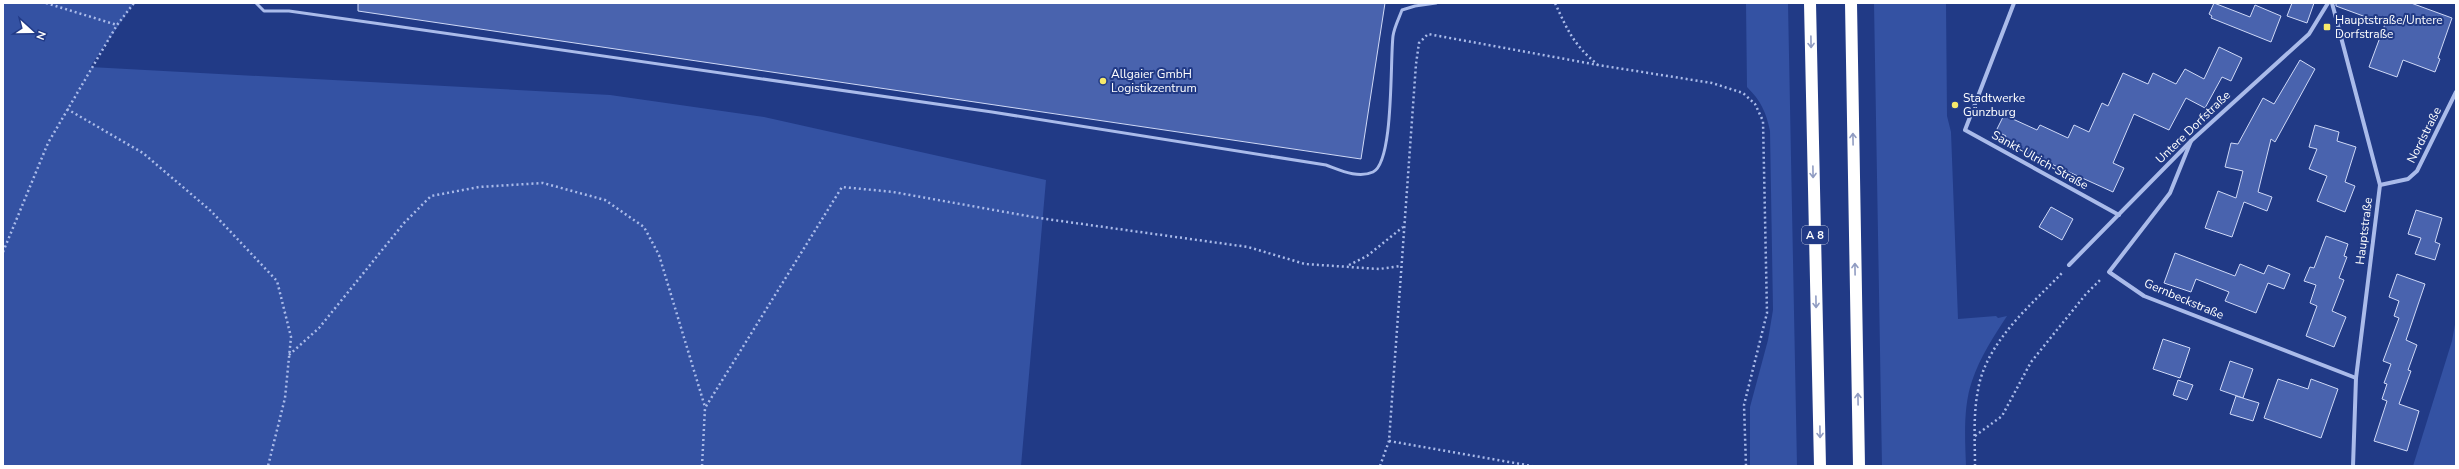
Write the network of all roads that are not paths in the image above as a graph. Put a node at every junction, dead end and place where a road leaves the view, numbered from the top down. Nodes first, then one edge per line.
1 (256, 3) edge
2 (1436, 3) edge
3 (1810, 3) edge
4 (1851, 3) edge
5 (2014, 3) edge
6 (2328, 3) edge
7 (2332, 3) edge
8 (2456, 92) edge
9 (2192, 141) junction
10 (2380, 185) junction
11 (2119, 215) junction
12 (2069, 265) road end
13 (2356, 378) junction
14 (1820, 466) edge
15 (1859, 466) edge
16 (2353, 466) edge

1 - 2 lane
3 -> 14 highway, A 8
15 -> 4 highway
5 - 11 street, Sankt-Ulrich-Straße
6 - 9 street, Untere Dorfstraße
7 - 10 street, Hauptstraße
8 - 10 street, Nordstraße
9 - 11 street, Untere Dorfstraße
9 - 13 street, Gernbeckstraße
10 - 13 street, Hauptstraße
11 - 12 street, Untere Dorfstraße
13 - 16 street, Hauptstraße

